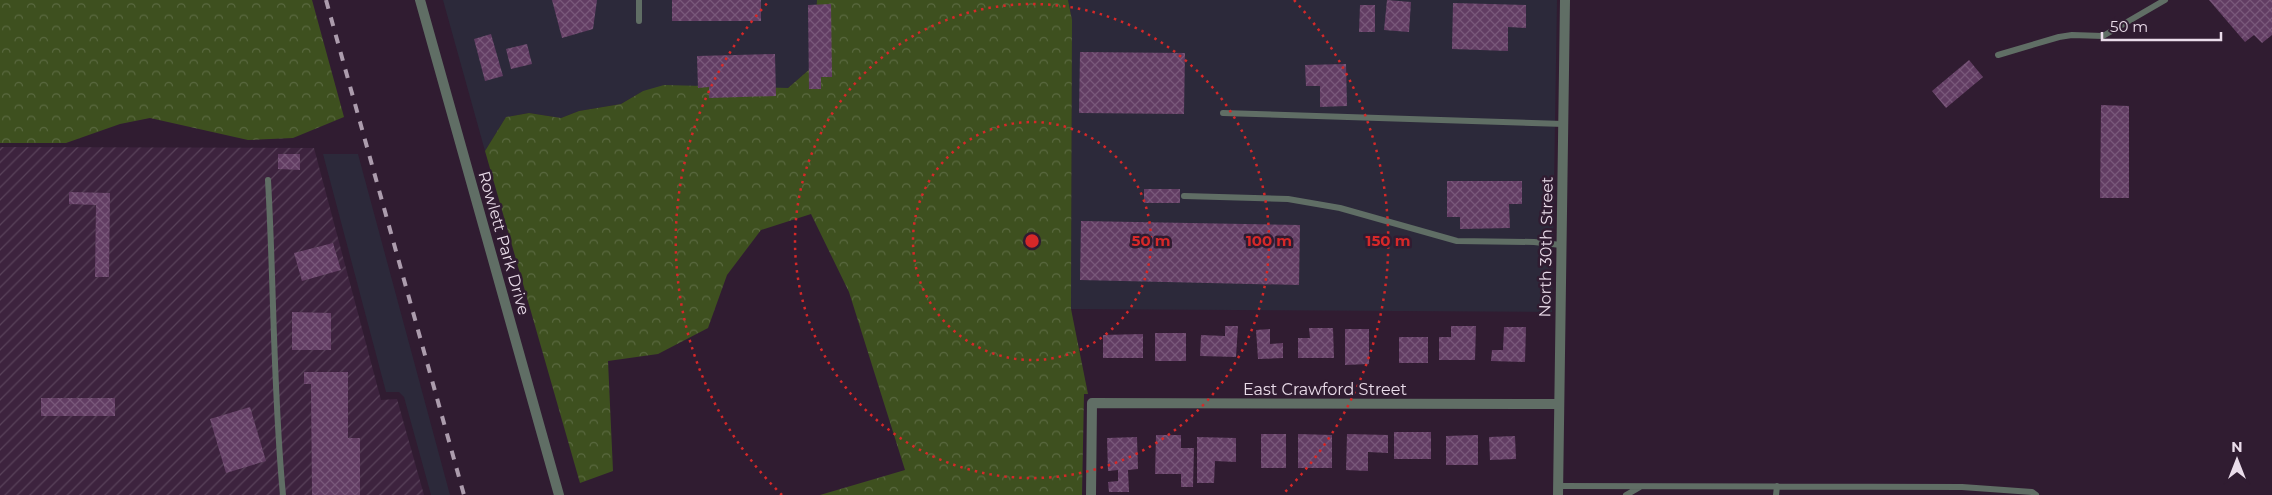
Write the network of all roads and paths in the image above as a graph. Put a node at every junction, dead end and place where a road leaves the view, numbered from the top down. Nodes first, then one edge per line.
1 (420, 0) edge
2 (639, 0) edge
3 (1565, 0) edge
4 (2165, 0) edge
5 (640, 21) dead end
6 (1998, 55) dead end
7 (1223, 113) dead end
8 (1564, 124) junction
9 (268, 180) dead end
10 (1184, 196) dead end
11 (1561, 245) junction
12 (1558, 404) junction
13 (1642, 486) junction
14 (1777, 486) junction
15 (1558, 490) edge
16 (284, 495) edge
17 (559, 495) edge
18 (1091, 495) edge
19 (1626, 495) edge
20 (1776, 495) edge
21 (2036, 495) edge

1 - 17 street, Rowlett Park Drive
2 - 5 lane
3 - 8 street, North 30th Street
4 - 6 lane
7 - 8 lane
8 - 11 street, North 30th Street
9 - 16 lane
10 - 11 lane
11 - 12 street, North 30th Street
12 - 15 street, North 30th Street
12 - 18 street, East Crawford Street
13 - 14 lane
13 - 15 lane
13 - 19 lane
14 - 20 lane
14 - 21 lane

